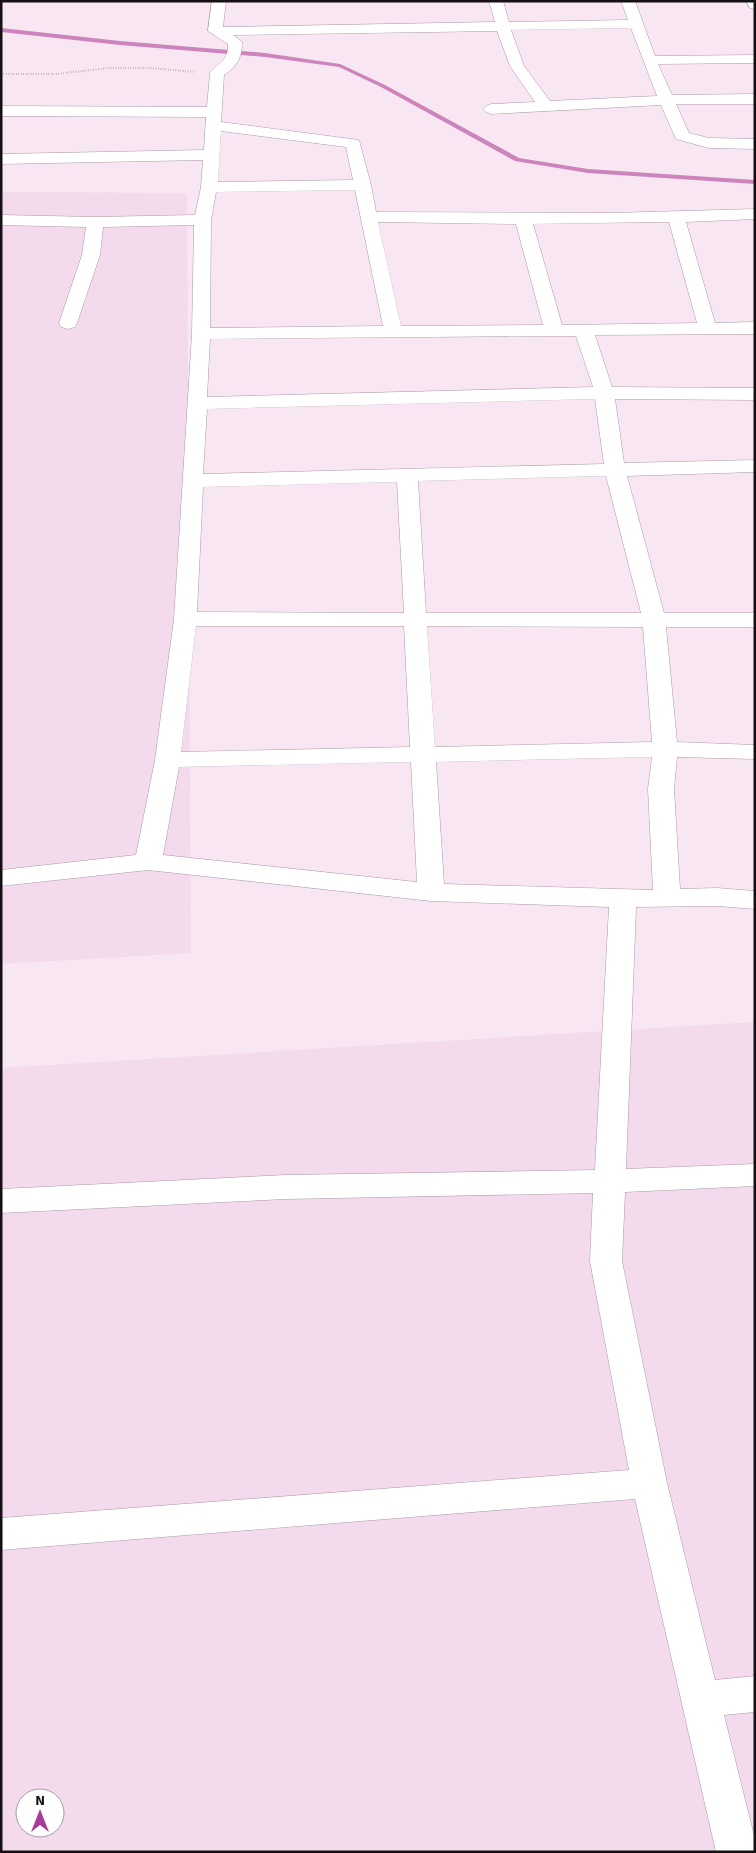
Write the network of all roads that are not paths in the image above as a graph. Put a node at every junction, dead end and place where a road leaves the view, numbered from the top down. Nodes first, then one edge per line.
1 (219, 1) edge
2 (496, 1) edge
3 (628, 1) edge
4 (753, 1) edge
5 (755, 4) edge
6 (636, 24) junction
7 (503, 26) junction
8 (215, 31) junction
9 (755, 59) edge
10 (649, 60) junction
11 (755, 99) edge
12 (666, 100) junction
13 (545, 105) junction
14 (491, 108) dead end
15 (1, 111) edge
16 (212, 118) junction
17 (755, 144) edge
18 (210, 155) junction
19 (1, 159) edge
20 (363, 185) junction
21 (208, 188) junction
22 (755, 214) edge
23 (370, 217) junction
24 (676, 218) junction
25 (1, 220) edge
26 (203, 220) junction
27 (524, 220) junction
28 (95, 222) junction
29 (68, 323) dead end
30 (755, 328) edge
31 (708, 329) junction
32 (584, 330) junction
33 (554, 331) junction
34 (393, 332) junction
35 (201, 334) junction
36 (604, 394) junction
37 (755, 394) edge
38 (197, 403) junction
39 (755, 466) edge
40 (615, 470) junction
41 (407, 475) junction
42 (193, 480) junction
43 (185, 619) junction
44 (416, 619) junction
45 (654, 619) junction
46 (755, 620) edge
47 (664, 749) junction
48 (755, 752) edge
49 (424, 753) junction
50 (168, 760) junction
51 (148, 862) junction
52 (1, 878) edge
53 (432, 892) junction
54 (667, 897) junction
55 (623, 899) junction
56 (755, 900) edge
57 (755, 1175) edge
58 (609, 1181) junction
59 (1, 1201) edge
60 (649, 1483) junction
61 (1, 1534) edge
62 (755, 1694) edge
63 (701, 1699) junction
64 (738, 1852) edge

1 - 8 street
2 - 7 street
3 - 6 street
4 - 5 street
6 - 7 street
6 - 10 street
7 - 8 street
7 - 13 street
8 - 16 street
9 - 10 street
10 - 12 street
11 - 12 street
12 - 13 street
12 - 17 street
13 - 14 street
15 - 16 street
16 - 18 street
16 - 20 street
18 - 19 street
18 - 21 street
20 - 21 street
20 - 23 street
21 - 26 street
22 - 24 street
23 - 27 street
23 - 34 street
24 - 27 street
24 - 31 street
25 - 28 street
26 - 28 street
26 - 35 street
27 - 33 street
28 - 29 street
30 - 31 street
31 - 32 street
32 - 33 street
32 - 36 street
33 - 34 street
34 - 35 street
35 - 38 street
36 - 37 street
36 - 38 street
36 - 40 street
38 - 42 street
39 - 40 street
40 - 41 street
40 - 45 street
41 - 42 street
41 - 44 street
42 - 43 street
43 - 44 street
43 - 50 street
44 - 45 street
44 - 49 street
45 - 46 street
45 - 47 street
47 - 48 street
47 - 49 street
47 - 54 street
49 - 50 street
49 - 53 street
50 - 51 street
51 - 52 street
51 - 53 street
53 - 55 street
54 - 55 street
54 - 56 street
55 - 58 street
57 - 58 street
58 - 59 street
58 - 60 street
60 - 61 street
60 - 63 street
62 - 63 street
63 - 64 street

